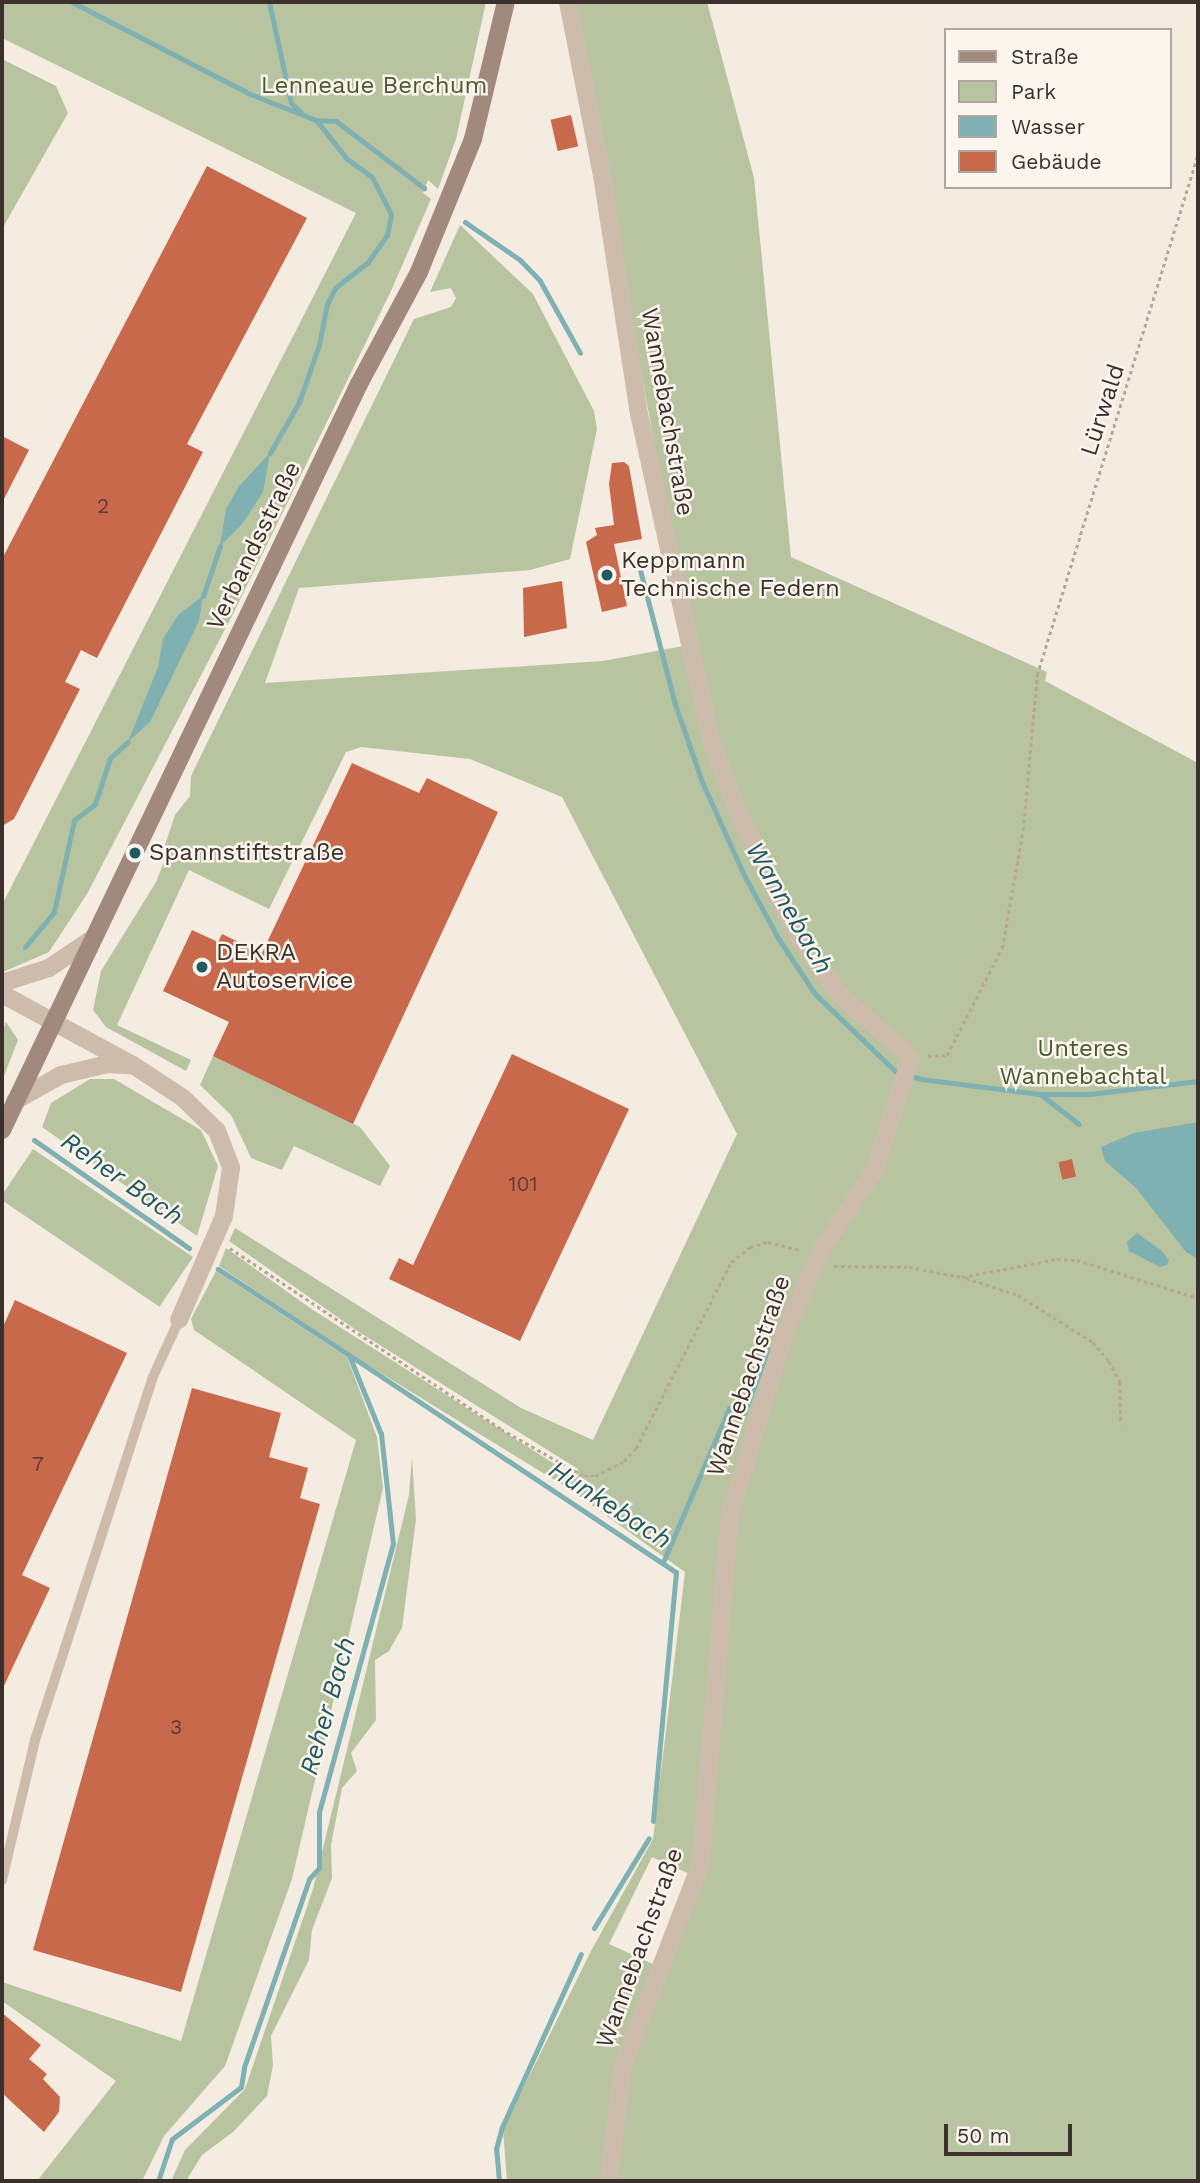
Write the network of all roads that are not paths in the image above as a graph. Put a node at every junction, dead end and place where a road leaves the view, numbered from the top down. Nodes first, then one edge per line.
1 (506, 2) edge
2 (568, 2) edge
3 (92, 939) junction
4 (2, 983) edge
5 (2, 994) edge
6 (52, 1022) junction
7 (133, 1065) junction
8 (15, 1101) junction
9 (2, 1130) edge
10 (179, 1320) joint
11 (2, 1880) edge
12 (609, 2181) edge

1 - 3 main road, Verbandsstraße
2 - 12 street, Wannebachstraße
3 - 4 street
3 - 6 main road, Verbandsstraße
5 - 6 street
6 - 7 street
6 - 8 main road, Verbandsstraße
7 - 8 street
7 - 10 street
8 - 9 main road, Verbandsstraße
10 - 11 lane

